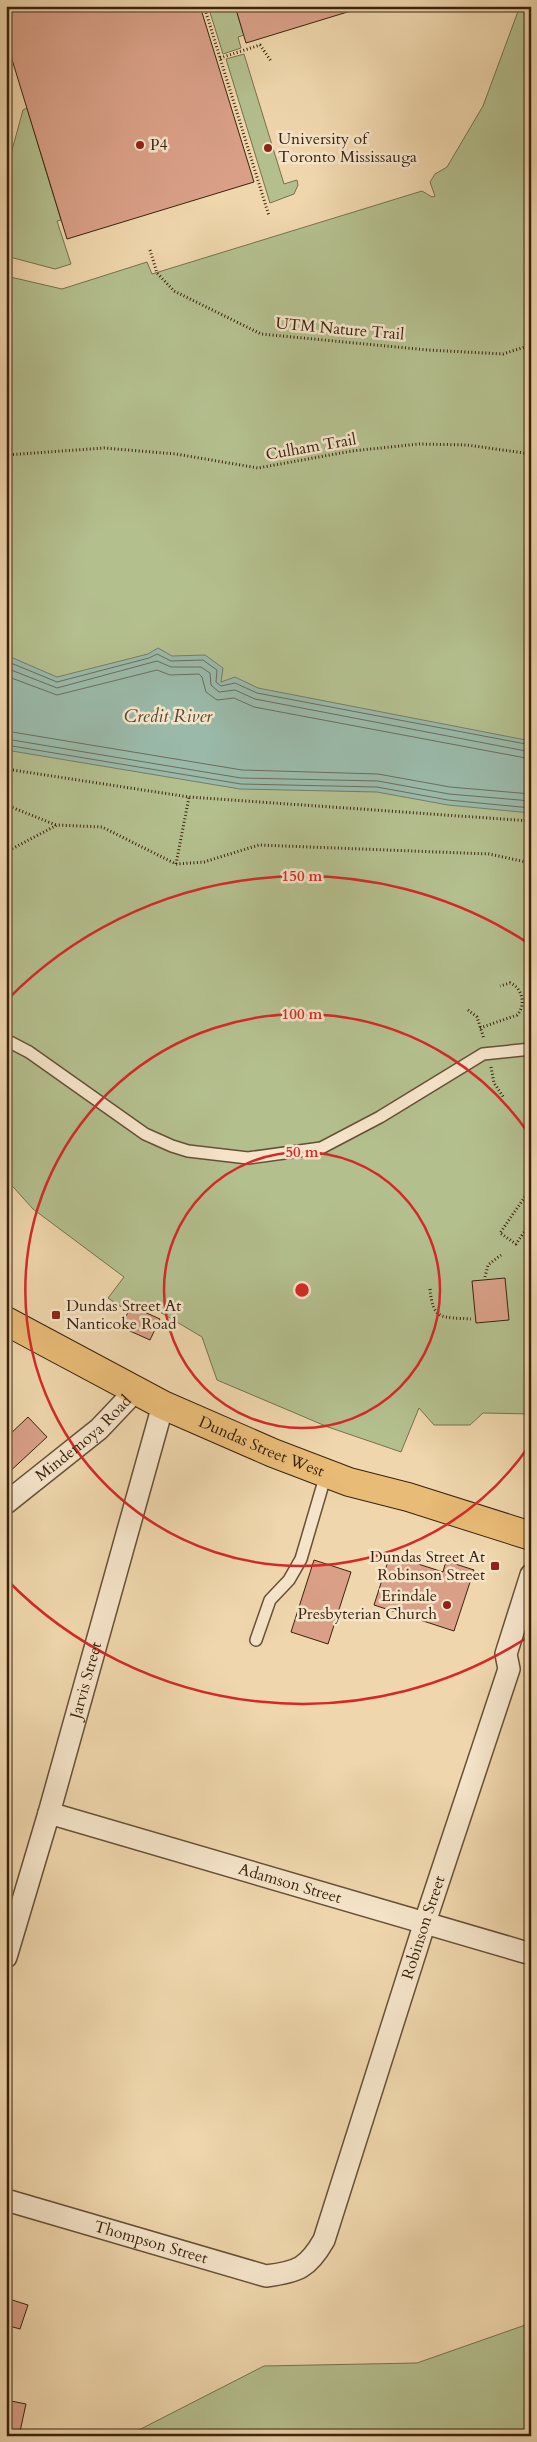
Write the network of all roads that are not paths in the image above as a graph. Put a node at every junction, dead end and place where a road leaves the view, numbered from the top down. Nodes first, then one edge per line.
1 (6, 1040) edge
2 (531, 1049) edge
3 (6, 1321) edge
4 (136, 1390) junction
5 (163, 1404) junction
6 (326, 1473) junction
7 (6, 1503) edge
8 (531, 1536) edge
9 (531, 1575) edge
10 (256, 1640) dead end
11 (49, 1813) junction
12 (425, 1922) junction
13 (531, 1954) edge
14 (6, 1957) edge
15 (6, 2200) edge
16 (298, 2271) joint

1 - 2 lane
3 - 4 main road, Dundas Street West
4 - 5 main road, Dundas Street West
4 - 7 street, Mindemoya Road
5 - 6 main road, Dundas Street West
5 - 11 street, Jarvis Street
6 - 8 main road, Dundas Street West
6 - 10 lane
9 - 12 street, Robinson Street
11 - 12 street, Adamson Street
11 - 14 street, Jarvis Street
12 - 13 street, Adamson Street
12 - 16 street, Robinson Street
15 - 16 street, Thompson Street

